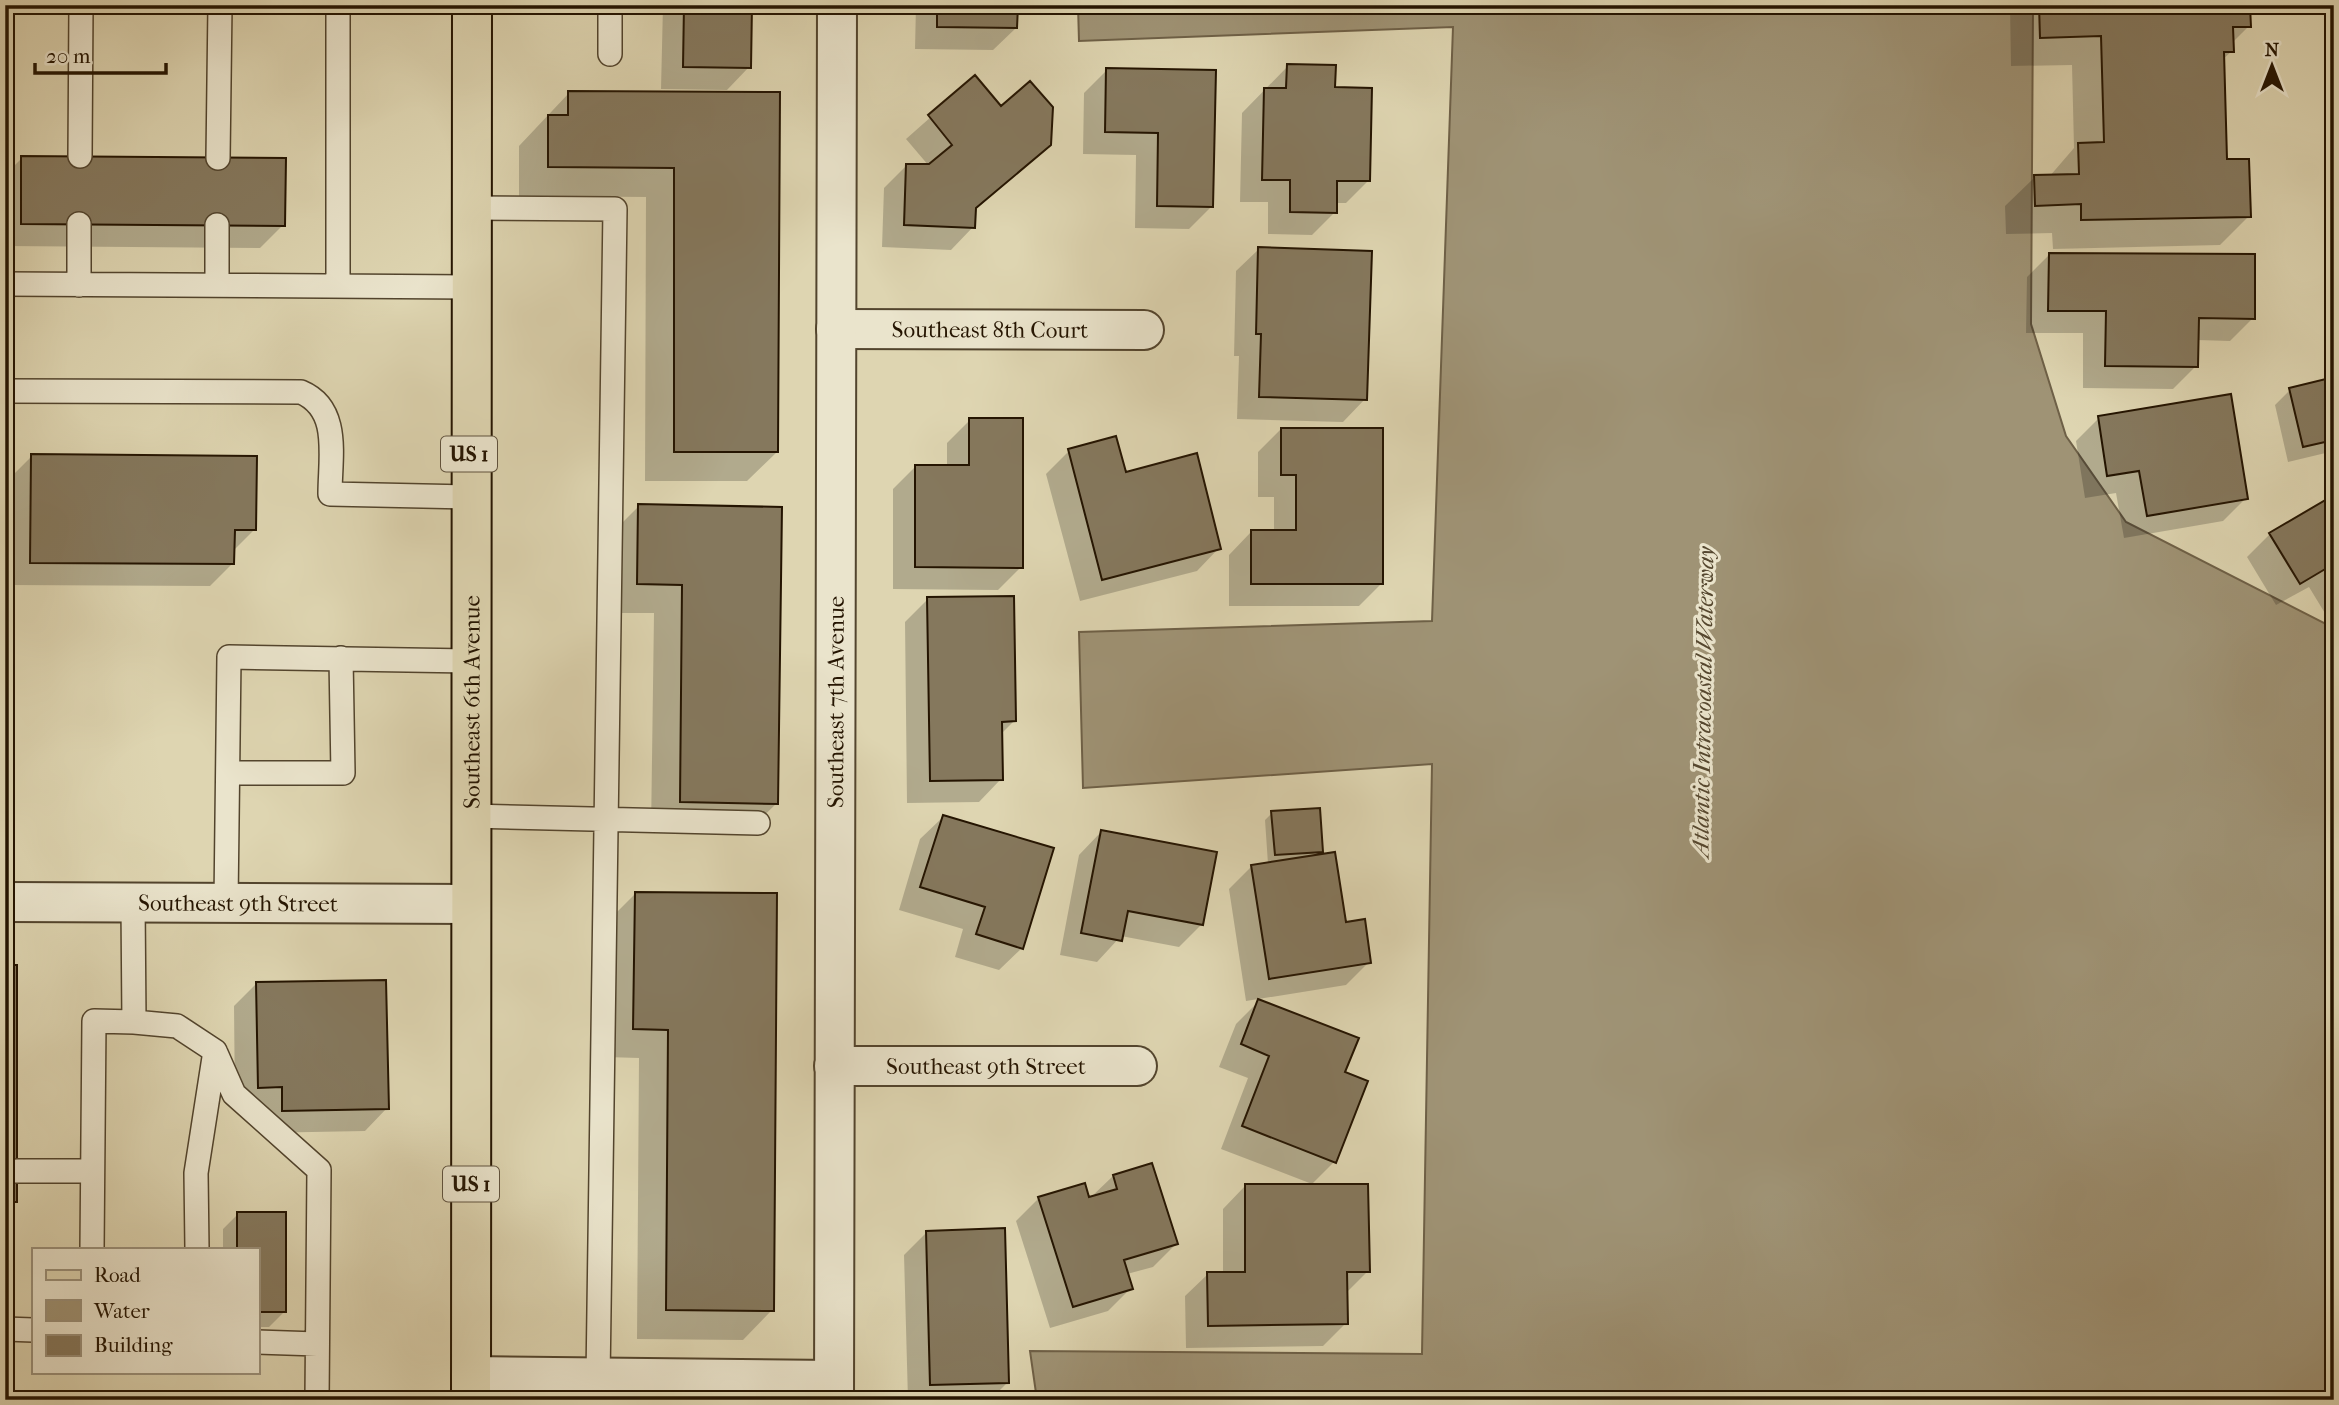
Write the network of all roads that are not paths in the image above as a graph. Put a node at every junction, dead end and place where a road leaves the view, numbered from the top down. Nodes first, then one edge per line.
1 (81, 5) edge
2 (220, 5) edge
3 (338, 5) edge
4 (472, 5) edge
5 (610, 5) edge
6 (837, 5) edge
7 (611, 54) dead end
8 (80, 156) dead end
9 (218, 158) dead end
10 (471, 208) junction
11 (79, 225) dead end
12 (217, 225) dead end
13 (5, 284) edge
14 (79, 285) junction
15 (216, 285) junction
16 (338, 286) junction
17 (471, 287) junction
18 (836, 329) junction
19 (1144, 330) dead end
20 (5, 391) edge
21 (469, 497) junction
22 (341, 659) junction
23 (469, 661) junction
24 (228, 773) junction
25 (470, 816) junction
26 (607, 819) junction
27 (758, 823) dead end
28 (5, 902) edge
29 (133, 903) junction
30 (226, 903) junction
31 (470, 904) junction
32 (134, 1022) junction
33 (215, 1051) junction
34 (834, 1066) junction
35 (1137, 1066) dead end
36 (17, 1171) dead end
37 (92, 1171) junction
38 (92, 1248) edge
39 (197, 1248) edge
40 (5, 1329) edge
41 (32, 1330) edge
42 (259, 1342) edge
43 (317, 1343) junction
44 (598, 1377) junction
45 (471, 1388) edge
46 (834, 1390) edge
47 (317, 1400) edge

1 - 8 lane
2 - 9 lane
3 - 16 lane
4 - 10 main road, Southeast 6th Avenue / US 1
5 - 7 lane
6 - 18 street, Southeast 7th Avenue
10 - 17 main road, Southeast 6th Avenue / US 1
10 - 26 lane
11 - 14 lane
12 - 15 lane
13 - 14 lane
14 - 15 lane
15 - 16 lane
16 - 17 lane
17 - 21 main road, Southeast 6th Avenue / US 1
18 - 19 street, Southeast 8th Court
18 - 34 street, Southeast 7th Avenue
20 - 21 lane
21 - 23 main road, Southeast 6th Avenue / US 1
22 - 23 lane
22 - 24 lane
22 - 24 lane
23 - 25 main road, Southeast 6th Avenue / US 1
24 - 30 lane
25 - 26 lane
25 - 31 main road, Southeast 6th Avenue / US 1
26 - 27 lane
26 - 44 lane
28 - 29 street, Southeast 9th Street
29 - 30 street, Southeast 9th Street
29 - 32 lane
30 - 31 street, Southeast 9th Street
31 - 45 main road, Southeast 6th Avenue / US 1
32 - 33 lane
32 - 37 lane
33 - 39 lane
33 - 43 lane
34 - 35 street, Southeast 9th Street
34 - 46 street, Southeast 7th Avenue
36 - 37 lane
37 - 38 lane
40 - 41 lane
42 - 43 lane
43 - 47 lane
44 - 45 street
44 - 46 street

